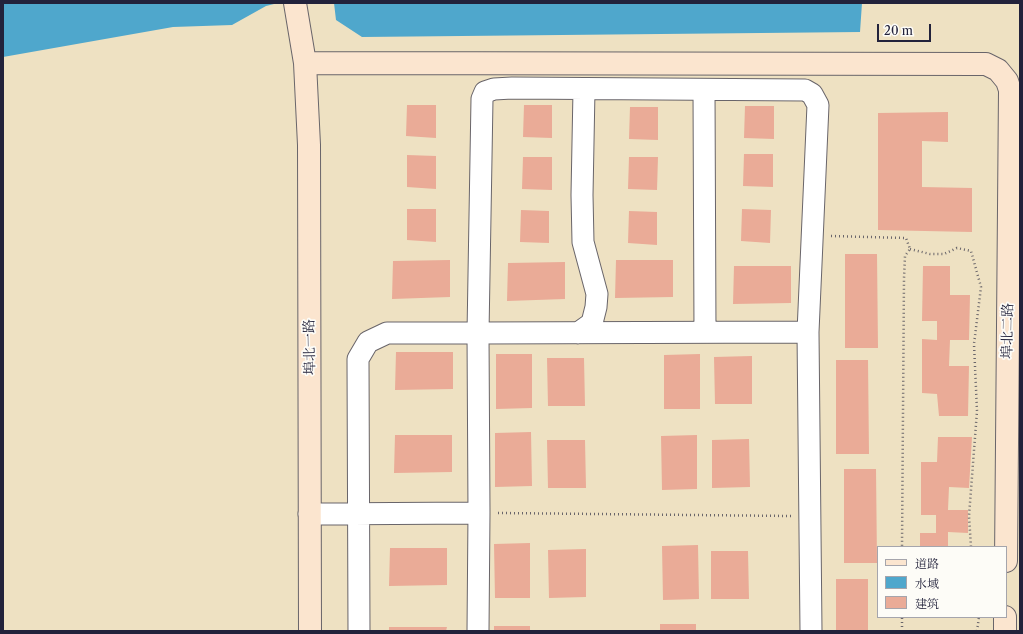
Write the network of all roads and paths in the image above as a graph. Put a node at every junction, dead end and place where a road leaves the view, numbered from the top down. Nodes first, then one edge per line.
1 (295, 3) edge
2 (305, 63) junction
3 (584, 90) junction
4 (704, 90) junction
5 (812, 236) junction
6 (910, 248) junction
7 (705, 332) junction
8 (808, 332) junction
9 (478, 333) junction
10 (578, 333) junction
11 (479, 513) junction
12 (309, 514) junction
13 (359, 514) junction
14 (810, 516) junction
15 (902, 546) edge
16 (971, 546) edge
17 (1006, 546) edge
18 (902, 618) edge
19 (979, 618) edge
20 (1005, 618) edge
21 (310, 631) edge
22 (359, 631) edge
23 (478, 631) edge
24 (811, 631) edge
25 (902, 631) edge
26 (977, 631) edge
27 (1005, 631) edge

1 - 2 street, 埠北一路
2 - 12 street, 埠北一路
2 - 17 street, 埠北二路
3 - 4 street
3 - 9 street
3 - 10 street
4 - 5 street
4 - 7 street
5 - 6 path
5 - 8 street
6 - 15 path
6 - 16 path
7 - 8 street
7 - 10 street
8 - 14 street
9 - 10 street
9 - 11 street
9 - 13 street
11 - 13 street
11 - 14 path
11 - 23 street
12 - 13 street
12 - 21 street, 埠北一路
13 - 22 street
14 - 24 street
18 - 25 path
19 - 26 path
20 - 27 street

